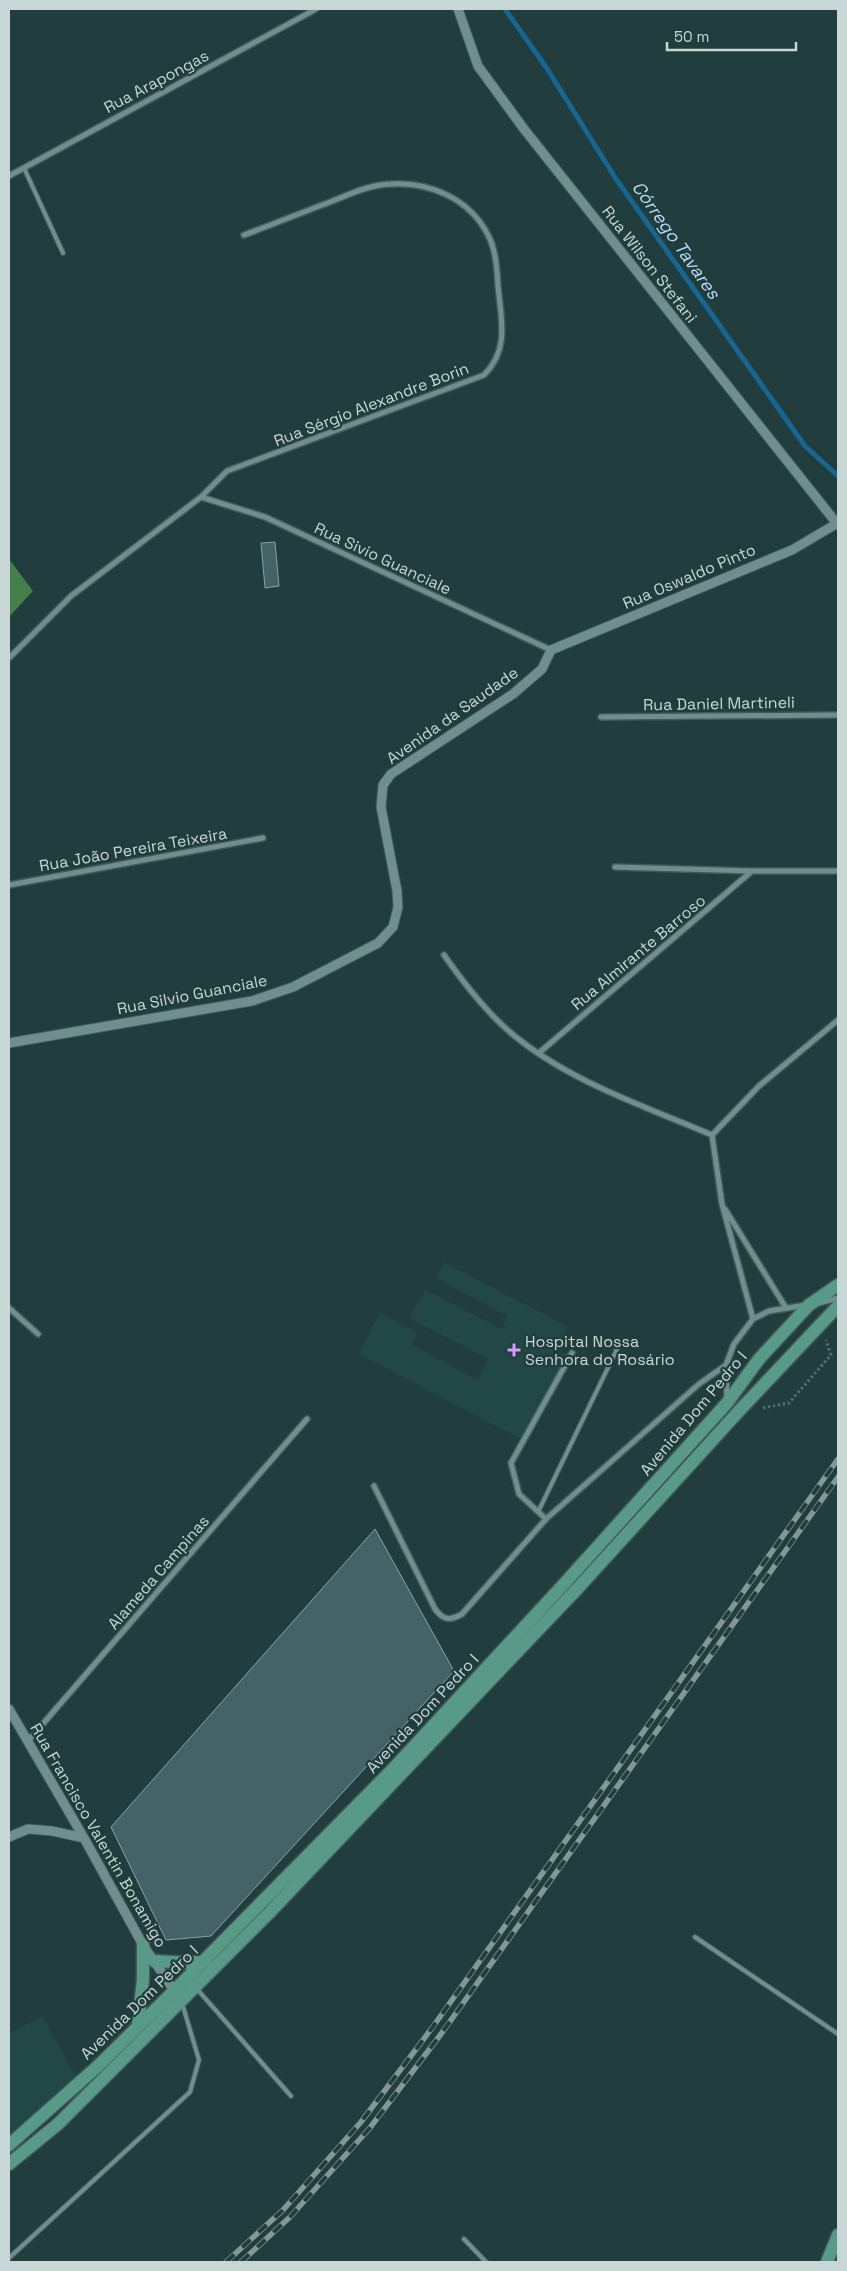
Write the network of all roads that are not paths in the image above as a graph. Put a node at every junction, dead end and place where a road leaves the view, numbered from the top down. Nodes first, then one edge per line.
1 (316, 9) edge
2 (458, 9) edge
3 (24, 168) junction
4 (9, 176) edge
5 (244, 235) dead end
6 (63, 253) dead end
7 (201, 496) junction
8 (837, 525) edge
9 (551, 650) junction
10 (9, 658) edge
11 (838, 715) edge
12 (601, 717) dead end
13 (262, 838) dead end
14 (615, 867) dead end
15 (752, 871) junction
16 (838, 871) edge
17 (9, 885) edge
18 (393, 927) joint
19 (444, 955) dead end
20 (838, 1020) edge
21 (9, 1043) edge
22 (540, 1052) junction
23 (712, 1135) junction
24 (722, 1204) junction
25 (838, 1285) edge
26 (838, 1298) edge
27 (809, 1305) junction
28 (838, 1306) edge
29 (9, 1308) edge
30 (786, 1308) junction
31 (753, 1319) junction
32 (38, 1334) dead end
33 (619, 1346) dead end
34 (572, 1353) dead end
35 (726, 1365) junction
36 (727, 1403) junction
37 (735, 1416) junction
38 (307, 1419) dead end
39 (374, 1486) dead end
40 (538, 1512) junction
41 (546, 1519) junction
42 (9, 1709) edge
43 (28, 1741) junction
44 (9, 1837) edge
45 (84, 1838) junction
46 (695, 1937) dead end
47 (143, 1945) junction
48 (154, 1961) junction
49 (205, 1961) junction
50 (195, 1987) junction
51 (178, 1996) junction
52 (138, 2025) junction
53 (838, 2034) edge
54 (291, 2096) dead end
55 (9, 2144) edge
56 (9, 2164) edge
57 (838, 2235) edge
58 (464, 2239) dead end
59 (9, 2258) edge
60 (486, 2262) edge
61 (827, 2262) edge

1 - 3 street, Rua Arapongas
2 - 8 street, Rua Wilson Stefani
3 - 4 street, Rua Arapongas
3 - 6 lane
5 - 7 street, Rua Sérgio Alexandre Borin
7 - 9 street, Rua Sivio Guanciale
7 - 10 street, Rua Sérgio Alexandre Borin
8 - 9 street, Rua Oswaldo Pinto
9 - 18 street, Avenida da Saudade
11 - 12 street, Rua Daniel Martineli
13 - 17 street, Rua João Pereira Teixeira
14 - 15 street
15 - 16 street
15 - 22 street, Rua Almirante Barroso
18 - 21 street, Rua Silvio Guanciale
19 - 22 street
20 - 23 street
22 - 23 street
23 - 24 street
24 - 30 street
24 - 31 street
25 - 27 main road, Avenida Dom Pedro I
26 - 27 street
27 - 30 street
27 - 36 main road, Avenida Dom Pedro I
28 - 37 main road, Avenida Dom Pedro I
29 - 32 street
30 - 31 street
31 - 35 street
33 - 40 lane
34 - 40 street
35 - 36 street
35 - 41 street
36 - 37 street
36 - 49 main road, Avenida Dom Pedro I
37 - 50 main road, Avenida Dom Pedro I
38 - 43 street, Alameda Campinas
39 - 41 street
40 - 41 street
42 - 43 street, Rua Francisco Valentin Bonamigo
43 - 45 street, Rua Francisco Valentin Bonamigo
44 - 45 street
45 - 47 street, Rua Francisco Valentin Bonamigo
46 - 53 lane
47 - 48 street, Rua Francisco Valentin Bonamigo
47 - 52 main road
48 - 49 main road
48 - 51 street, Rua Francisco Valentin Bonamigo
49 - 51 main road, Avenida Dom Pedro I
50 - 51 main road, Avenida Dom Pedro I
50 - 54 lane
51 - 52 main road, Avenida Dom Pedro I
51 - 56 main road, Avenida Dom Pedro I
51 - 59 lane
52 - 55 main road, Avenida Dom Pedro I
57 - 61 main road
58 - 60 lane

